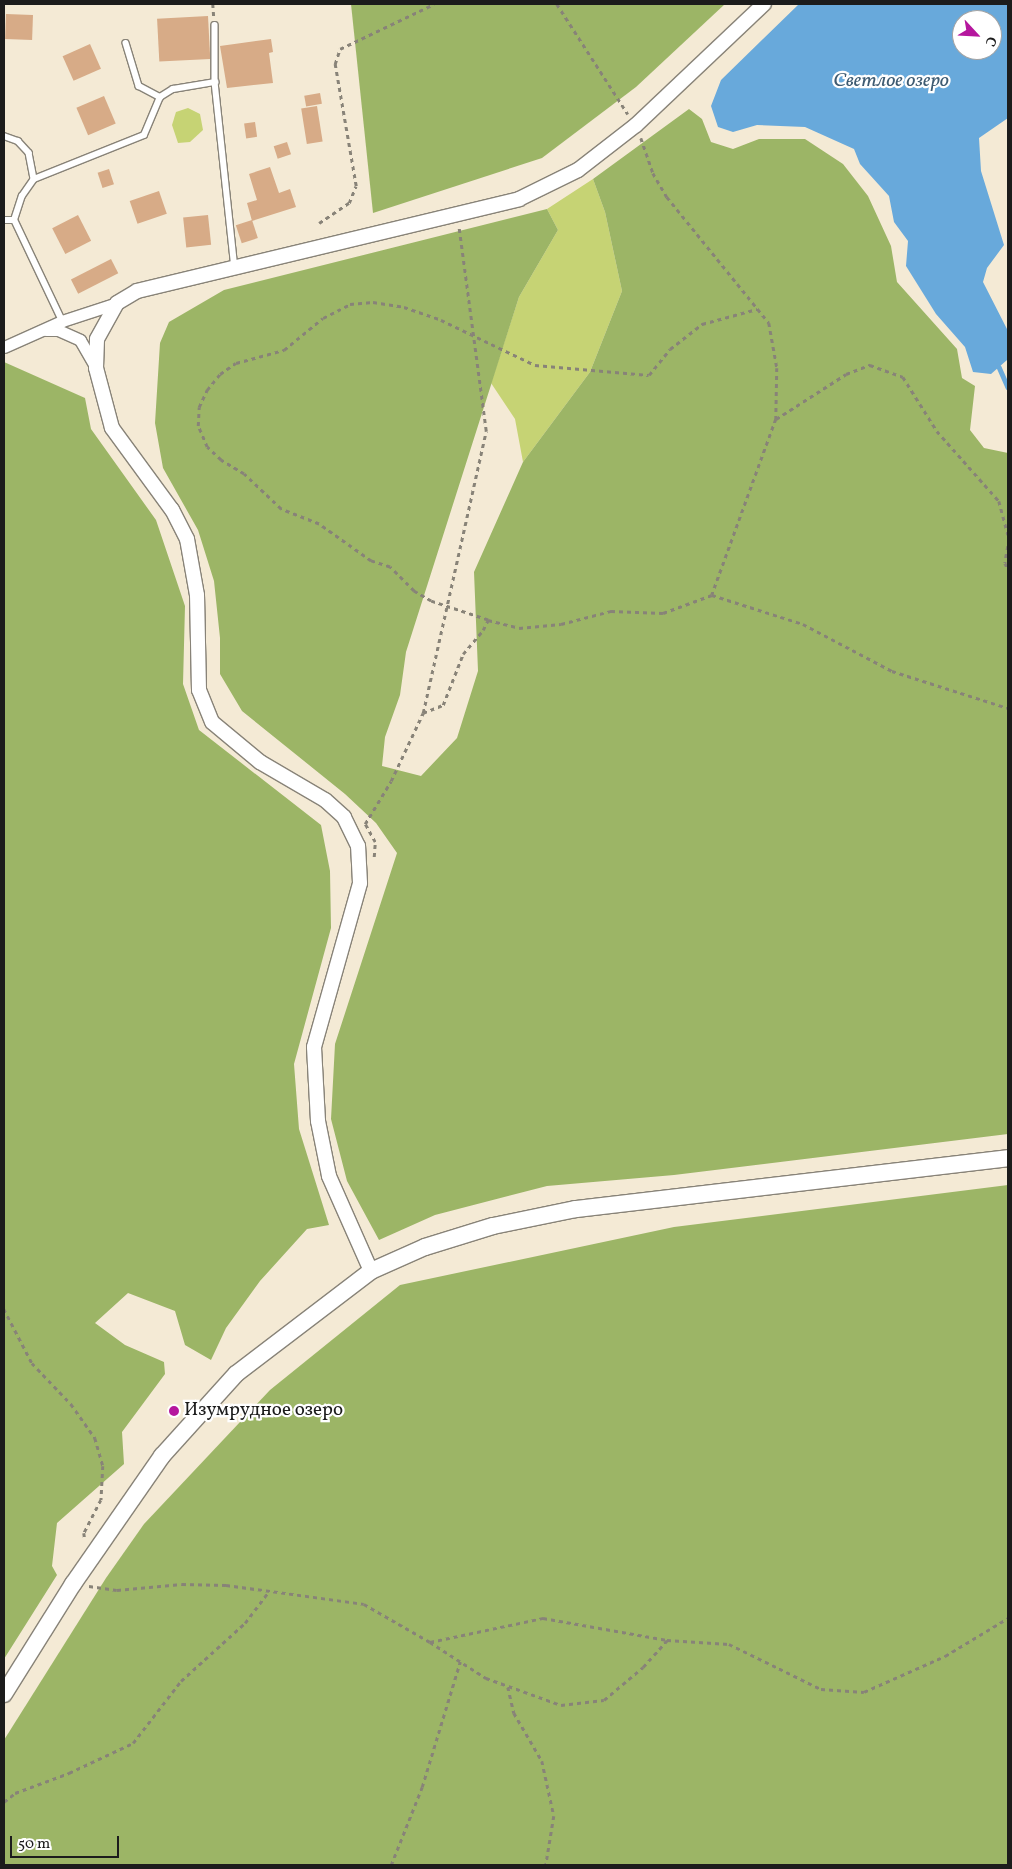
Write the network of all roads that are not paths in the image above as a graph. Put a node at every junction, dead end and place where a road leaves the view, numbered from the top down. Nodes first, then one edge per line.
1 (764, 4) edge
2 (215, 25) dead end
3 (126, 43) dead end
4 (215, 82) junction
5 (160, 97) junction
6 (4, 136) edge
7 (34, 179) junction
8 (4, 220) edge
9 (14, 220) junction
10 (234, 268) junction
11 (117, 303) junction
12 (62, 321) junction
13 (44, 330) junction
14 (4, 347) edge
15 (96, 368) junction
16 (1008, 1158) edge
17 (371, 1271) junction
18 (4, 1694) edge

1 - 10 street
2 - 4 lane
3 - 5 lane
4 - 5 lane
4 - 10 lane
5 - 7 lane
6 - 7 lane
7 - 9 lane
8 - 9 lane
9 - 12 lane
10 - 11 street
11 - 12 street
11 - 15 street
12 - 13 street
13 - 14 street
13 - 15 street
15 - 17 street
16 - 17 main road
17 - 18 main road

